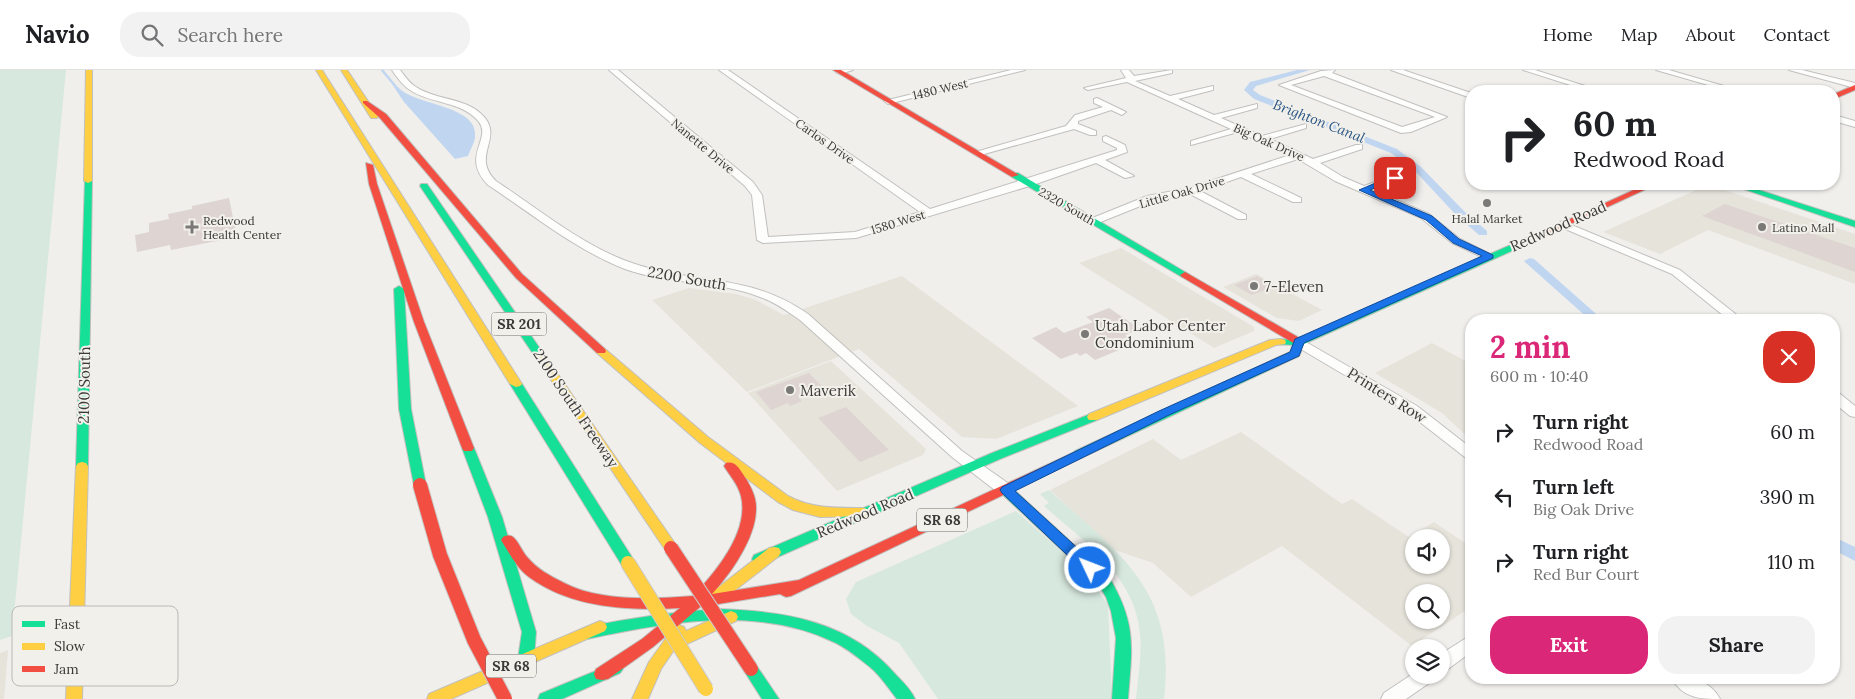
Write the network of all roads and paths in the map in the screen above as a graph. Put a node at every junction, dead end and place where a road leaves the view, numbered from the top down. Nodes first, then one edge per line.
1 (89, 70) edge
2 (319, 70) edge
3 (344, 70) edge
4 (396, 70) edge
5 (613, 70) edge
6 (723, 70) edge
7 (1021, 70) edge
8 (1337, 70) edge
9 (1395, 70) edge
10 (1527, 70) edge
11 (1660, 70) edge
12 (1793, 70) edge
13 (842, 71) edge
14 (1169, 71) edge
15 (1324, 73) junction
16 (1127, 75) edge
17 (1577, 85) edge
18 (1715, 85) edge
19 (1855, 86) edge
20 (1210, 88) dead end
21 (1465, 94) edge
22 (1840, 94) edge
23 (1169, 99) junction
24 (1855, 100) edge
25 (888, 101) junction
26 (365, 102) junction
27 (1840, 103) edge
28 (1254, 106) dead end
29 (1112, 108) junction
30 (1122, 112) dead end
31 (1213, 118) junction
32 (1840, 120) edge
33 (1855, 124) edge
34 (1073, 125) junction
35 (1303, 126) dead end
36 (1240, 129) junction
37 (1093, 133) dead end
38 (1106, 139) dead end
39 (1261, 139) junction
40 (1194, 143) dead end
41 (365, 146) junction
42 (1359, 147) dead end
43 (977, 153) junction
44 (1299, 155) junction
45 (1098, 160) junction
46 (1312, 162) junction
47 (1408, 173) dead end
48 (1242, 174) junction
49 (1130, 176) dead end
50 (1029, 183) junction
51 (1191, 190) junction
52 (1363, 190) junction
53 (1639, 190) edge
54 (1751, 190) edge
55 (1297, 200) dead end
56 (928, 213) junction
57 (1242, 217) dead end
58 (1094, 221) junction
59 (1562, 224) junction
60 (1855, 224) edge
61 (763, 240) joint
62 (1490, 256) junction
63 (397, 257) junction
64 (1729, 314) edge
65 (1299, 342) junction
66 (1840, 401) edge
67 (1855, 413) edge
68 (704, 440) junction
69 (1465, 450) edge
70 (973, 466) junction
71 (1006, 490) junction
72 (864, 513) junction
73 (495, 517) junction
74 (774, 552) junction
75 (716, 577) junction
76 (800, 585) junction
77 (712, 601) junction
78 (694, 602) junction
79 (653, 604) junction
80 (77, 606) edge
81 (681, 616) junction
82 (694, 616) junction
83 (733, 616) junction
84 (587, 633) junction
85 (667, 646) junction
86 (1465, 646) edge
87 (1450, 657) edge
88 (526, 659) junction
89 (602, 674) junction
90 (1412, 684) edge
91 (1690, 684) edge
92 (74, 686) edge
93 (708, 694) edge
94 (74, 699) edge
95 (435, 699) edge
96 (505, 699) edge
97 (546, 699) edge
98 (640, 699) edge
99 (771, 699) edge
100 (907, 699) edge
101 (1120, 699) edge
102 (1390, 699) edge
103 (1710, 699) edge

1 - 80 main road, 2100 South
2 - 41 main road, SR 201
3 - 26 main road, 2100 South Freeway / SR 201
4 - 70 street, 2200 South
5 - 61 street, Nanette Drive
6 - 56 street, Carlos Drive
7 - 25 street, 1480 West
8 - 15 street
9 - 21 street
10 - 17 street
11 - 18 street
12 - 19 street
13 - 25 main road, 2320 South
14 - 16 street
15 - 15 street
16 - 23 street, Big Oak Drive
16 - 29 street
19 - 22 main road
20 - 23 street
23 - 31 street, Big Oak Drive
24 - 27 main road
25 - 43 main road, 2320 South
26 - 68 main road
26 - 99 main road, 2100 South Freeway / SR 201, bridge
28 - 31 street
29 - 30 street
29 - 34 street
31 - 36 street, Big Oak Drive
32 - 33 street
34 - 37 street
34 - 43 street
35 - 39 street
36 - 39 street, Big Oak Drive
36 - 40 street
38 - 45 street
39 - 44 street, Big Oak Drive
41 - 63 main road
41 - 93 main road, SR 201, bridge
42 - 46 street
43 - 50 main road, 2320 South
44 - 46 street, Big Oak Drive
44 - 48 street, Little Oak Drive
45 - 49 street
45 - 50 street
46 - 52 street, Big Oak Drive
47 - 52 street
48 - 51 street, Little Oak Drive
48 - 55 street
50 - 56 street, 1580 West
50 - 58 main road, 2320 South
51 - 57 street
51 - 58 street, Little Oak Drive
52 - 62 street, Big Oak Drive
53 - 59 main road, Redwood Road / SR 68
54 - 60 main road
56 - 61 street, 1580 West
58 - 65 main road, 2320 South
59 - 62 main road, Redwood Road / SR 68
59 - 64 street
62 - 65 main road, Redwood Road / SR 68
63 - 73 main road
63 - 96 main road, bridge
65 - 69 street, Printers Row
65 - 70 main road, Redwood Road / SR 68
65 - 71 main road, Redwood Road / SR 68
66 - 67 street
68 - 72 main road
68 - 75 main road
70 - 71 street, 2200 South
70 - 72 main road, Redwood Road / SR 68
71 - 76 main road, Redwood Road / SR 68
71 - 101 main road
72 - 74 main road, Redwood Road / SR 68
73 - 79 main road
73 - 88 main road
74 - 75 main road, Redwood Road / SR 68
74 - 77 main road
75 - 78 main road
75 - 79 main road, Redwood Road / SR 68
76 - 77 main road
76 - 83 main road, Redwood Road / SR 68
77 - 78 main road
77 - 82 main road
78 - 79 main road
78 - 81 main road
79 - 84 main road, Redwood Road / SR 68
81 - 82 main road
81 - 84 main road
81 - 89 main road
82 - 83 main road
82 - 85 main road
83 - 85 main road, Redwood Road / SR 68
83 - 100 main road
84 - 88 main road, Redwood Road / SR 68
85 - 89 main road, Redwood Road / SR 68
85 - 98 main road
86 - 87 street
88 - 95 main road, Redwood Road / SR 68
89 - 97 main road, Redwood Road / SR 68
90 - 102 street
91 - 103 street
92 - 94 main road, 2100 South

